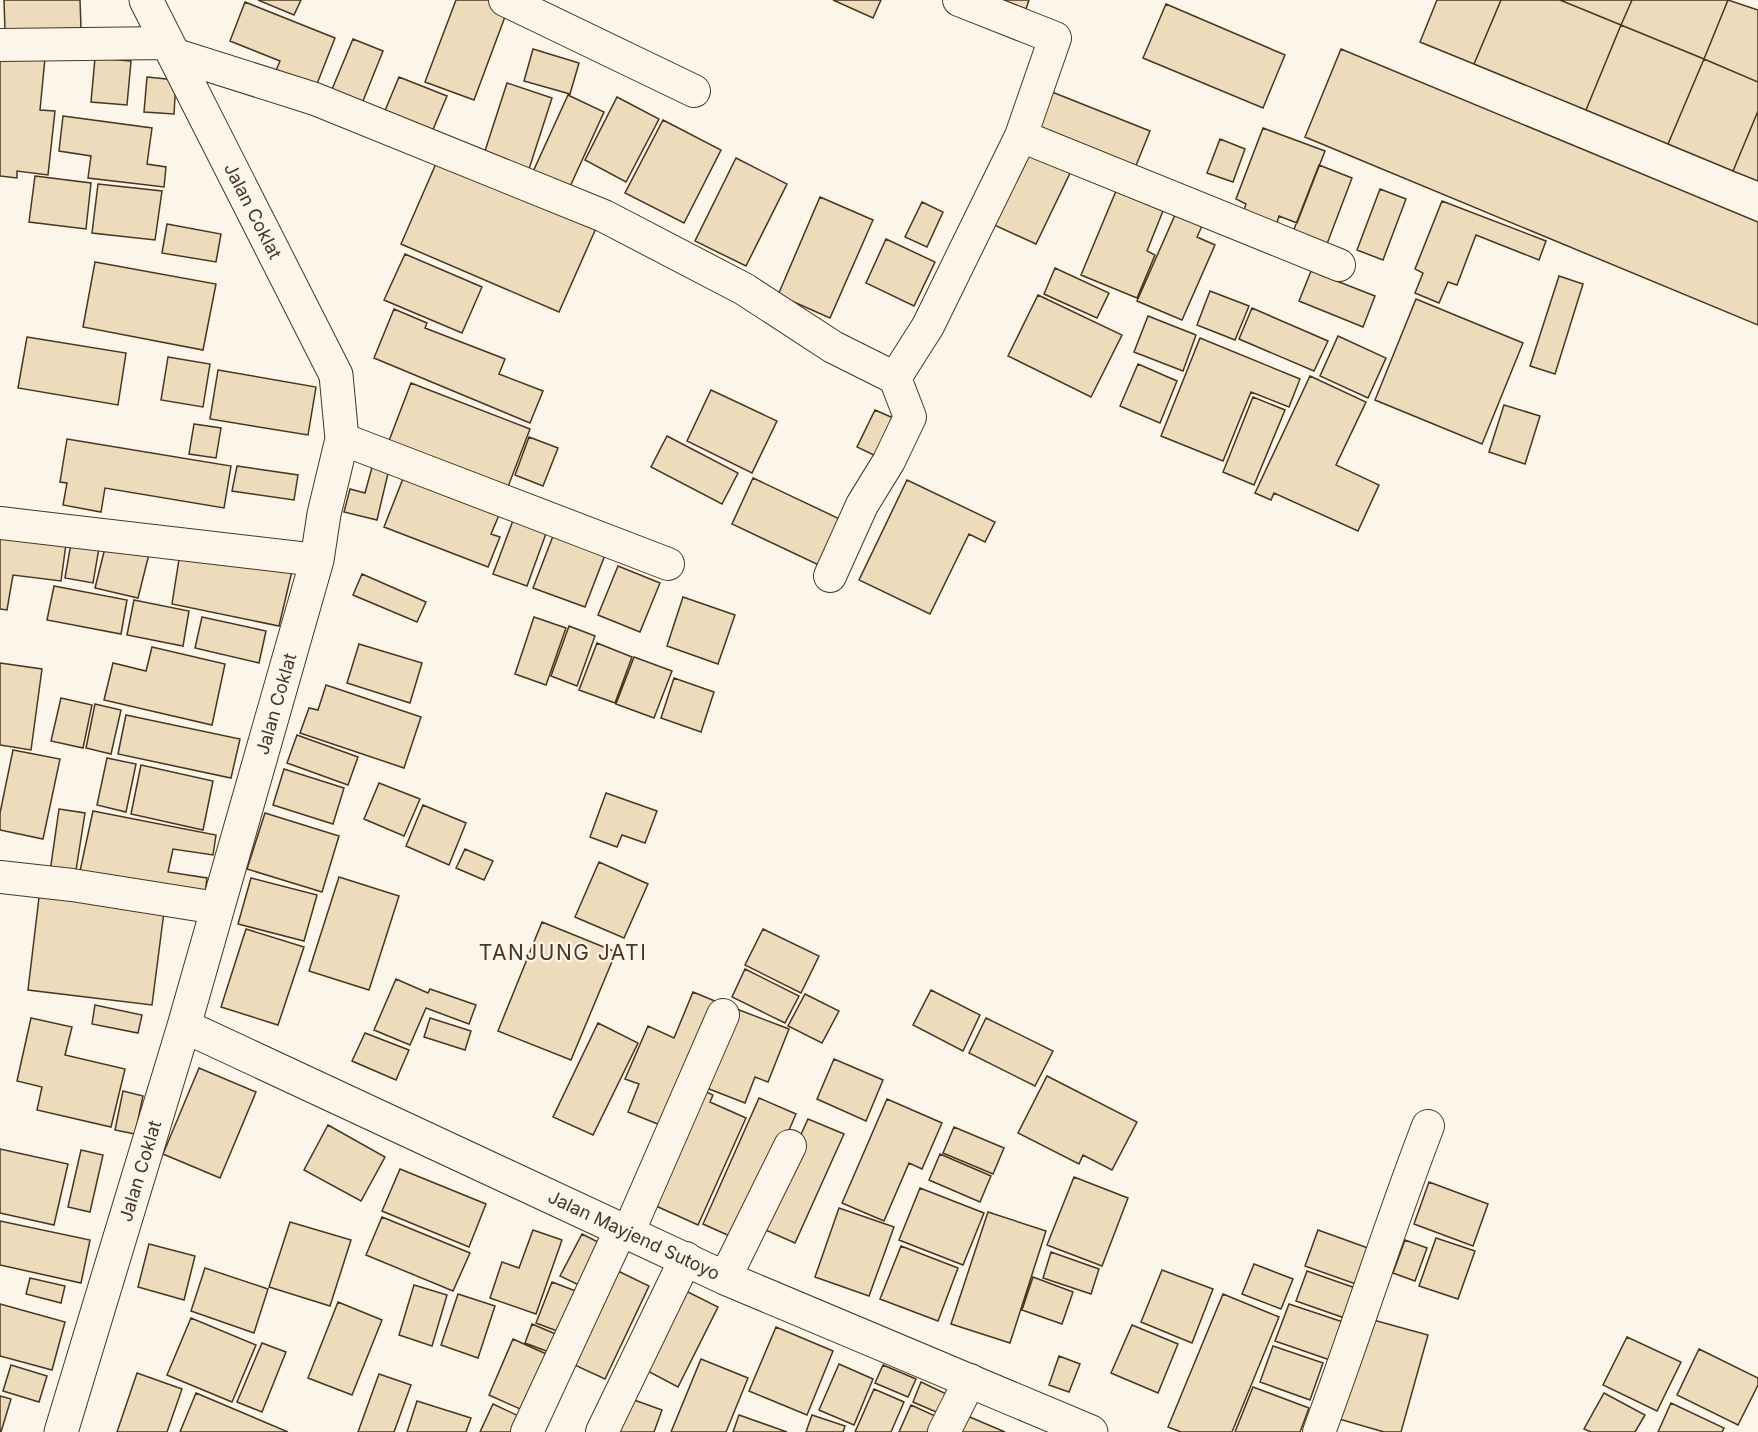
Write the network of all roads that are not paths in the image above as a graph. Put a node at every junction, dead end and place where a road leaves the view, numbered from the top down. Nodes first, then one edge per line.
1 (146, 0) edge
2 (505, 0) edge
3 (959, 0) edge
4 (0, 45) edge
5 (171, 49) junction
6 (694, 91) dead end
7 (1021, 136) junction
8 (1340, 265) dead end
9 (895, 378) junction
10 (342, 439) junction
11 (0, 523) edge
12 (317, 560) junction
13 (668, 564) dead end
14 (831, 576) dead end
15 (0, 877) edge
16 (216, 908) junction
17 (723, 1016) dead end
18 (183, 1026) junction
19 (1428, 1126) dead end
20 (790, 1146) dead end
21 (624, 1231) junction
22 (686, 1258) junction
23 (725, 1278) junction
24 (970, 1380) junction
25 (61, 1432) edge
26 (527, 1432) edge
27 (602, 1432) edge
28 (944, 1432) edge
29 (1090, 1432) edge
30 (1319, 1432) edge

1 - 5 street, Jalan Coklat
2 - 6 street
3 - 7 street
4 - 5 street
5 - 9 street
5 - 10 street, Jalan Coklat
7 - 8 street
7 - 9 street
9 - 14 street
10 - 12 street, Jalan Coklat
10 - 13 street
11 - 12 street
12 - 16 street, Jalan Coklat
15 - 16 street
16 - 18 street, Jalan Coklat
17 - 21 street
18 - 21 street, Jalan Mayjend Sutoyo
18 - 25 street, Jalan Coklat
19 - 30 street
20 - 23 street
21 - 22 street, Jalan Mayjend Sutoyo
21 - 26 street
22 - 23 street, Jalan Mayjend Sutoyo
22 - 27 street
23 - 24 street, Jalan Mayjend Sutoyo
24 - 28 street
24 - 29 street, Jalan Mayjend Sutoyo

